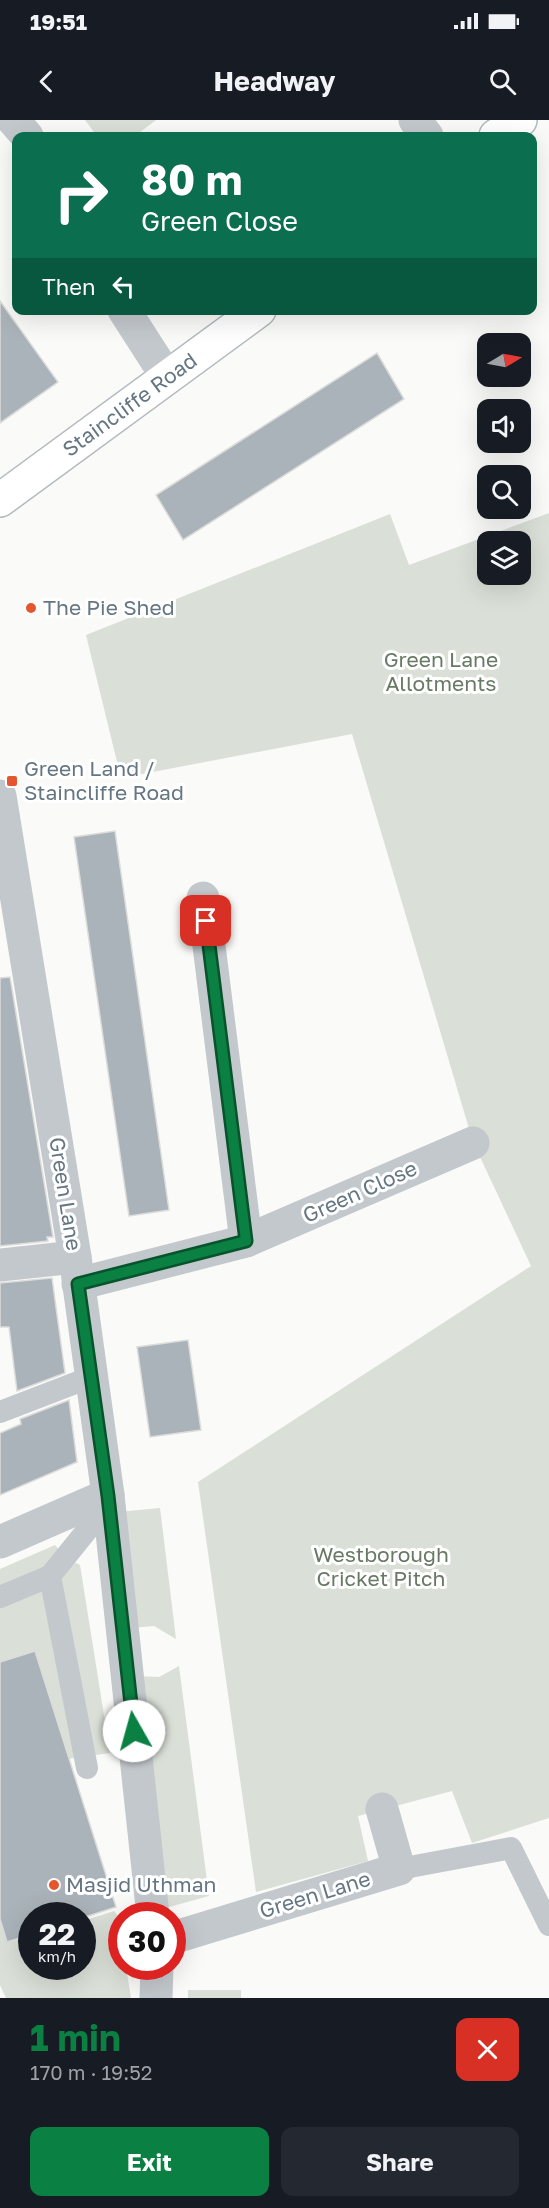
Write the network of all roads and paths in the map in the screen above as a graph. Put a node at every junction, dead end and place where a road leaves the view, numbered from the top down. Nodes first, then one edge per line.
1 (13, 120) edge
2 (520, 120) edge
3 (24, 132) edge
4 (502, 132) edge
5 (127, 315) edge
6 (252, 315) edge
7 (167, 378) junction
8 (0, 500) edge
9 (0, 796) edge
10 (202, 898) dead end
11 (473, 1143) dead end
12 (246, 1241) junction
13 (0, 1265) edge
14 (76, 1270) junction
15 (91, 1377) junction
16 (0, 1412) edge
17 (109, 1499) junction
18 (0, 1542) edge
19 (50, 1576) junction
20 (0, 1597) edge
21 (87, 1768) dead end
22 (382, 1809) dead end
23 (399, 1869) junction
24 (152, 1902) edge
25 (549, 1925) edge
26 (186, 1934) edge
27 (157, 1980) edge
28 (156, 1998) edge

1 - 3 street
2 - 4 street
5 - 7 street
6 - 7 street, Staincliffe Road
7 - 8 street, Staincliffe Road
9 - 14 street, Green Lane
10 - 12 street
11 - 12 street, Green Close
12 - 14 street, Green Close
13 - 14 street, Green Close
14 - 15 street, Green Lane
15 - 16 lane
15 - 17 street, Green Lane
17 - 18 street
17 - 19 lane
17 - 24 street, Green Lane
19 - 20 lane
19 - 21 lane
22 - 23 street, Green Lane
23 - 25 lane
23 - 26 street, Green Lane
27 - 28 street

